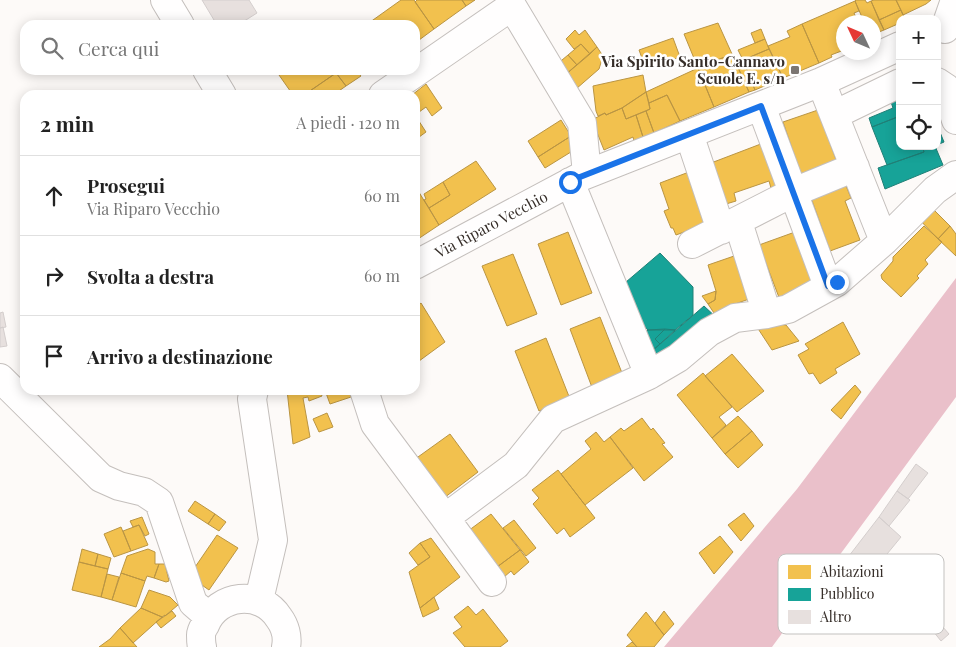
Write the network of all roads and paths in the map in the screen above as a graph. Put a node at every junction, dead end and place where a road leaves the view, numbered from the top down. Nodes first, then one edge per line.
1 (165, 0) edge
2 (956, 0) edge
3 (513, 3) edge
4 (177, 20) edge
5 (946, 30) edge
6 (896, 48) edge
7 (420, 69) edge
8 (210, 75) edge
9 (411, 75) edge
10 (821, 82) junction
11 (896, 85) edge
12 (941, 85) edge
13 (219, 90) edge
14 (390, 90) edge
15 (761, 106) junction
16 (834, 115) junction
17 (956, 120) edge
18 (689, 134) junction
19 (855, 167) junction
20 (956, 175) edge
21 (579, 178) junction
22 (794, 192) junction
23 (729, 226) junction
24 (884, 241) junction
25 (692, 244) dead end
26 (420, 262) edge
27 (828, 286) junction
28 (767, 314) junction
29 (649, 375) junction
30 (0, 378) edge
31 (253, 395) edge
32 (366, 395) edge
33 (445, 518) junction
34 (492, 582) dead end
35 (259, 600) junction
36 (208, 616) junction
37 (202, 647) edge
38 (286, 647) edge

1 - 4 street
2 - 5 street
3 - 7 street
3 - 21 street
6 - 10 street, Via Riparo Vecchio
8 - 13 street
9 - 14 street
10 - 15 street, Via Riparo Vecchio
10 - 16 street
11 - 16 street
12 - 17 street
15 - 18 street, Via Riparo Vecchio
15 - 22 street
16 - 19 street
18 - 21 street, Via Riparo Vecchio
18 - 23 street
19 - 22 street
19 - 24 street
20 - 24 street
21 - 26 street, Via Riparo Vecchio
21 - 29 street
22 - 23 street
22 - 27 street
23 - 25 street
23 - 28 street
24 - 27 street
27 - 28 street
28 - 29 street
29 - 33 street
30 - 36 street
31 - 35 street
32 - 33 street
33 - 34 street
35 - 36 street
35 - 38 street
36 - 37 street

